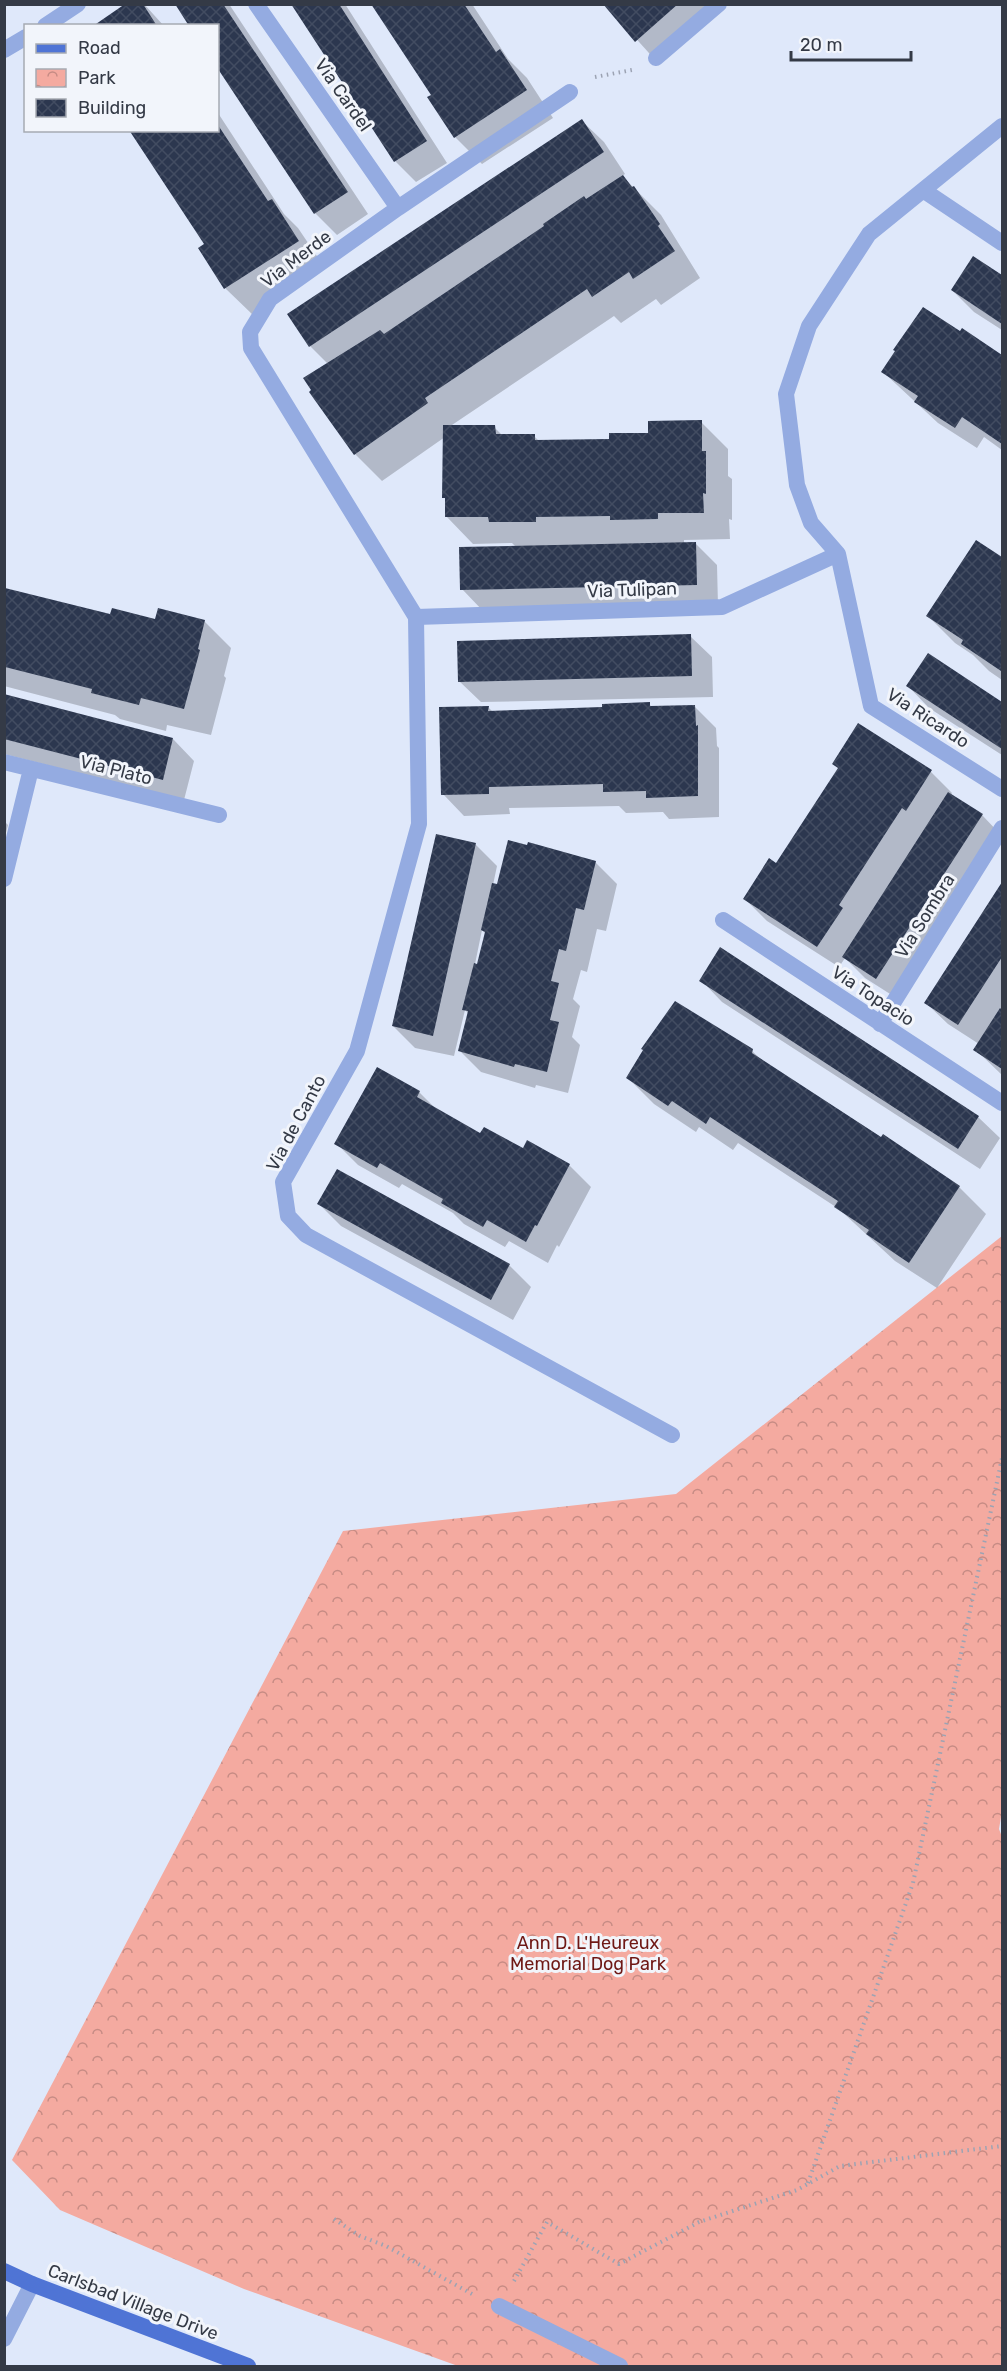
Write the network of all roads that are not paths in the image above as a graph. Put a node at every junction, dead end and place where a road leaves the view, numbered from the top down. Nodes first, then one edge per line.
1 (78, 4) edge
2 (256, 4) edge
3 (719, 4) edge
4 (48, 24) edge
5 (24, 38) edge
6 (4, 50) edge
7 (656, 58) road end
8 (570, 92) road end
9 (1002, 126) edge
10 (923, 190) junction
11 (398, 208) junction
12 (1002, 243) edge
13 (838, 554) junction
14 (416, 617) junction
15 (4, 762) edge
16 (31, 769) junction
17 (1002, 789) edge
18 (219, 815) dead end
19 (1002, 828) edge
20 (4, 879) edge
21 (723, 920) dead end
22 (880, 1024) junction
23 (1002, 1103) edge
24 (672, 1435) dead end
25 (4, 2271) edge
26 (32, 2284) junction
27 (500, 2306) road end
28 (4, 2339) edge
29 (248, 2367) edge
30 (620, 2367) edge

1 - 4 street
2 - 11 street, Via Cardel
3 - 7 street
5 - 6 street
8 - 11 street, Via Merde
9 - 10 street
10 - 12 street
10 - 13 street
11 - 14 street, Via Merde
13 - 14 street, Via Tulipan
13 - 17 street, Via Ricardo
14 - 24 street, Via de Canto
15 - 16 street, Via Plato
16 - 18 street, Via Plato
16 - 20 street
19 - 22 street, Via Sombra
21 - 22 street, Via Topacio
22 - 23 street, Via Topacio
25 - 26 main road, Carlsbad Village Drive
26 - 28 street
26 - 29 main road, Carlsbad Village Drive
27 - 30 street

